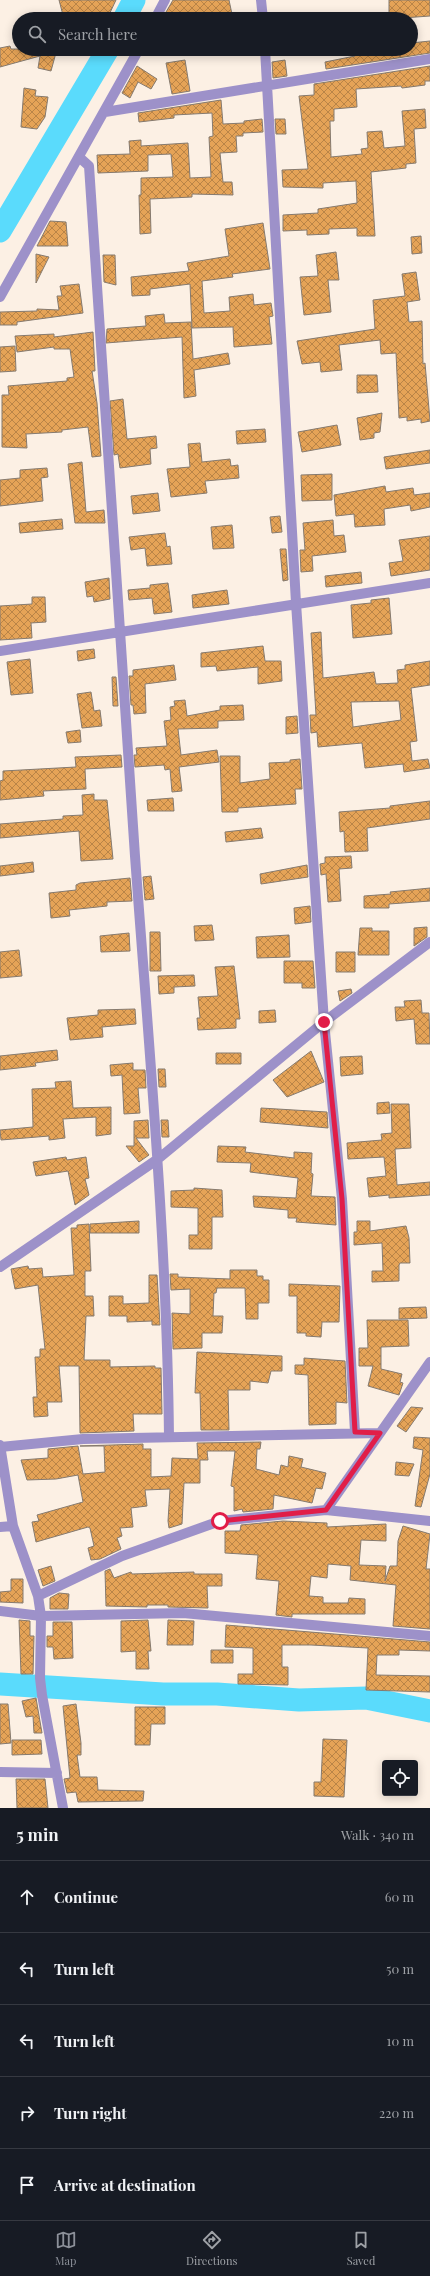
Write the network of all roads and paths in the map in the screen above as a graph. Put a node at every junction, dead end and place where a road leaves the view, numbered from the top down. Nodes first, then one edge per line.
1 (165, 0) edge
2 (261, 0) edge
3 (159, 12) edge
4 (262, 12) edge
5 (135, 56) edge
6 (266, 56) edge
7 (430, 59) edge
8 (268, 86) junction
9 (105, 112) junction
10 (79, 157) junction
11 (0, 296) edge
12 (430, 583) edge
13 (296, 603) junction
14 (118, 632) junction
15 (0, 650) edge
16 (430, 942) edge
17 (324, 1022) junction
18 (158, 1160) junction
19 (0, 1267) edge
20 (430, 1362) edge
21 (355, 1432) junction
22 (380, 1433) junction
23 (169, 1437) junction
24 (0, 1446) edge
25 (326, 1510) junction
26 (430, 1521) edge
27 (13, 1526) junction
28 (0, 1527) edge
29 (38, 1596) junction
30 (0, 1611) edge
31 (41, 1616) junction
32 (430, 1636) edge
33 (0, 1772) edge
34 (57, 1773) junction
35 (63, 1808) edge

1 - 3 street
2 - 4 street
5 - 9 street
6 - 8 street
7 - 8 street
8 - 9 street
8 - 13 street
9 - 10 street
10 - 11 street
10 - 14 street
12 - 13 street
13 - 14 street
13 - 17 street
14 - 15 street
14 - 18 street
16 - 17 street
17 - 18 street
17 - 21 street
18 - 19 street
18 - 23 street
20 - 22 street
21 - 22 street
21 - 23 street
22 - 25 street
23 - 24 street
24 - 27 street
25 - 26 street
25 - 29 street
27 - 28 street
27 - 29 street
29 - 31 street
30 - 31 street
31 - 32 street
31 - 34 street
33 - 34 street
34 - 35 street

